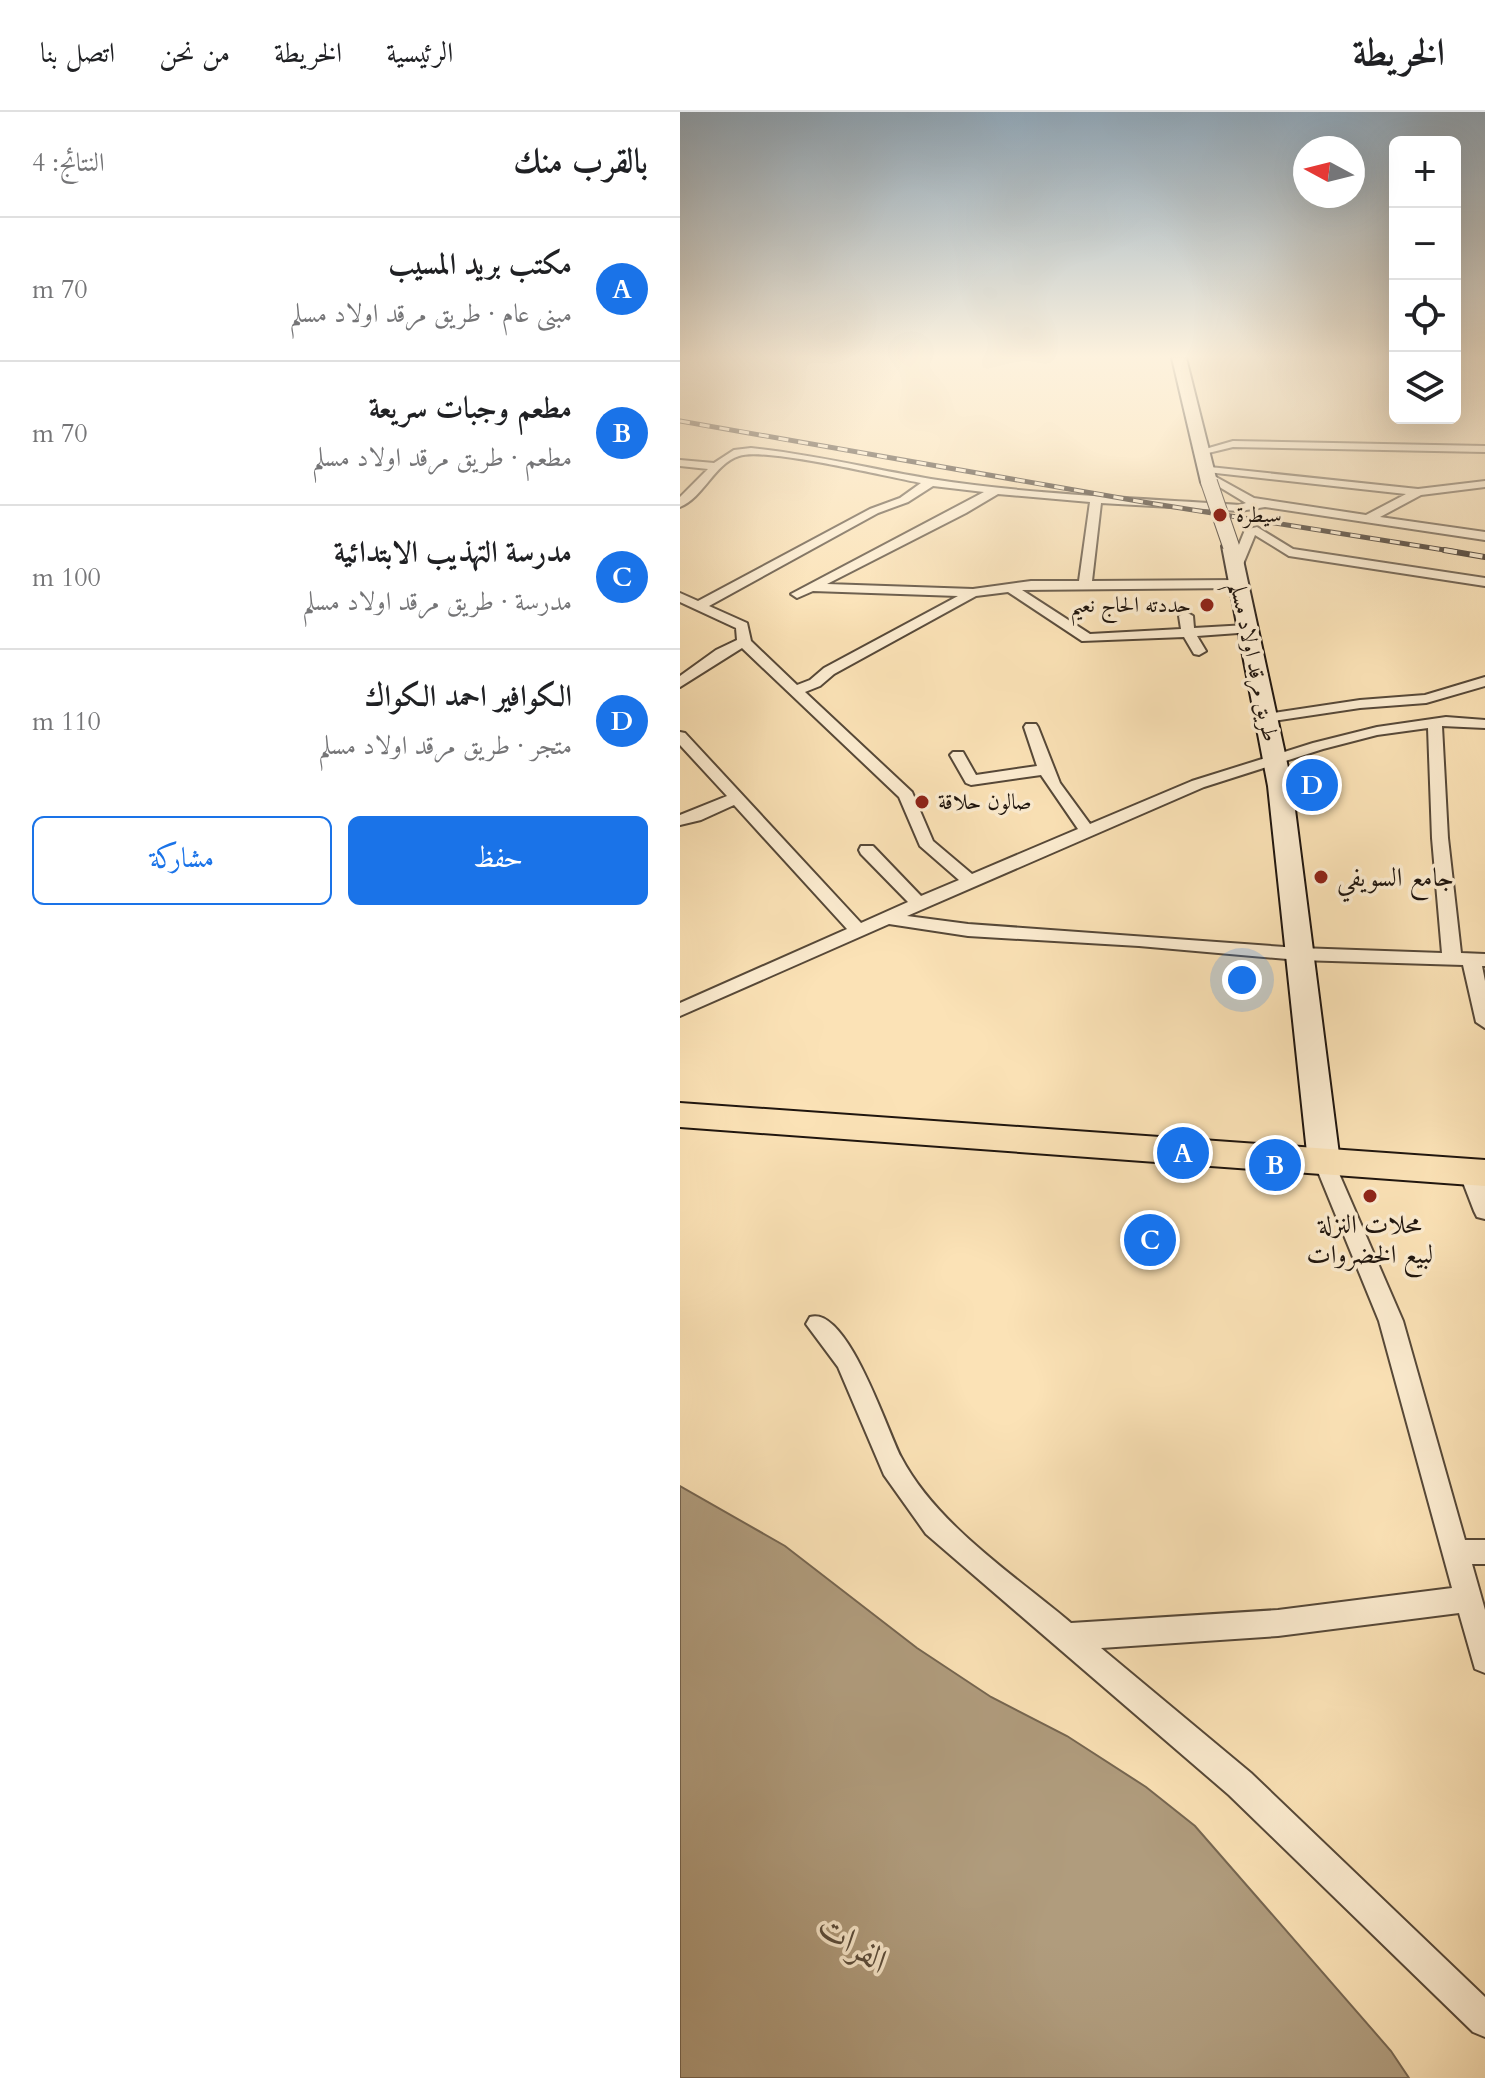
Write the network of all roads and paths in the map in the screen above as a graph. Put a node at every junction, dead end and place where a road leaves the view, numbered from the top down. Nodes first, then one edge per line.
1 (1200, 450) edge
2 (1227, 450) edge
3 (680, 463) edge
4 (718, 467) junction
5 (1205, 470) junction
6 (931, 482) junction
7 (1485, 484) edge
8 (996, 490) junction
9 (1418, 492) junction
10 (1096, 499) junction
11 (1265, 503) junction
12 (680, 504) edge
13 (1369, 518) junction
14 (1485, 536) edge
15 (1234, 567) junction
16 (1485, 582) edge
17 (1085, 584) junction
18 (811, 587) junction
19 (1010, 588) junction
20 (973, 593) junction
21 (797, 594) dead end
22 (680, 597) edge
23 (700, 605) junction
24 (1186, 616) dead end
25 (1247, 629) junction
26 (1188, 632) junction
27 (744, 642) junction
28 (1199, 651) dead end
29 (1485, 681) edge
30 (680, 683) edge
31 (793, 691) junction
32 (1266, 718) junction
33 (1435, 723) junction
34 (1485, 724) edge
35 (1031, 727) dead end
36 (680, 736) edge
37 (958, 755) dead end
38 (1275, 762) junction
39 (1044, 770) junction
40 (738, 797) junction
41 (680, 820) edge
42 (1088, 831) junction
43 (867, 850) dead end
44 (970, 881) junction
45 (919, 904) junction
46 (887, 918) junction
47 (858, 930) junction
48 (1299, 954) junction
49 (1469, 959) edge
50 (680, 1010) edge
51 (1485, 1022) edge
52 (680, 1115) edge
53 (1324, 1162) junction
54 (1478, 1172) edge
55 (1485, 1211) edge
56 (818, 1324) dead end
57 (1458, 1552) junction
58 (1485, 1552) edge
59 (1467, 1599) junction
60 (1064, 1637) junction
61 (1485, 1659) edge
62 (1485, 2020) edge

1 - 5 street, طريق مرقد اولاد مسلم
2 - 5 street
3 - 4 street
4 - 6 street
4 - 12 street
5 - 9 street
5 - 11 street
5 - 15 street, طريق مرقد اولاد مسلم, bridge
6 - 8 street
6 - 23 street
7 - 9 street
8 - 10 street
8 - 18 street
9 - 13 street
10 - 11 street
10 - 17 street
11 - 13 street
13 - 14 street
15 - 16 street
15 - 17 street
15 - 25 street, طريق مرقد اولاد مسلم
17 - 19 street
18 - 20 street
18 - 21 street
19 - 20 street
19 - 26 street
20 - 31 street
22 - 23 street
23 - 27 street
24 - 26 street
25 - 26 street
25 - 32 street, طريق مرقد اولاد مسلم
26 - 28 street
27 - 30 street
27 - 31 street
29 - 32 street
31 - 44 street
32 - 38 street, طريق مرقد اولاد مسلم
33 - 34 street
33 - 38 street
33 - 49 street
35 - 39 street
36 - 40 street
37 - 39 street
38 - 42 street
38 - 48 street, طريق مرقد اولاد مسلم
39 - 42 street
40 - 41 street
40 - 47 street
42 - 44 street
43 - 45 street
44 - 45 street
45 - 46 street
46 - 47 street
46 - 48 street
47 - 50 street
48 - 49 street
48 - 53 street, طريق مرقد اولاد مسلم
49 - 51 street
52 - 53 main road
53 - 54 main road
53 - 57 street
54 - 55 street
56 - 60 street
57 - 58 street
57 - 59 street
59 - 60 street
59 - 61 street
60 - 62 street

